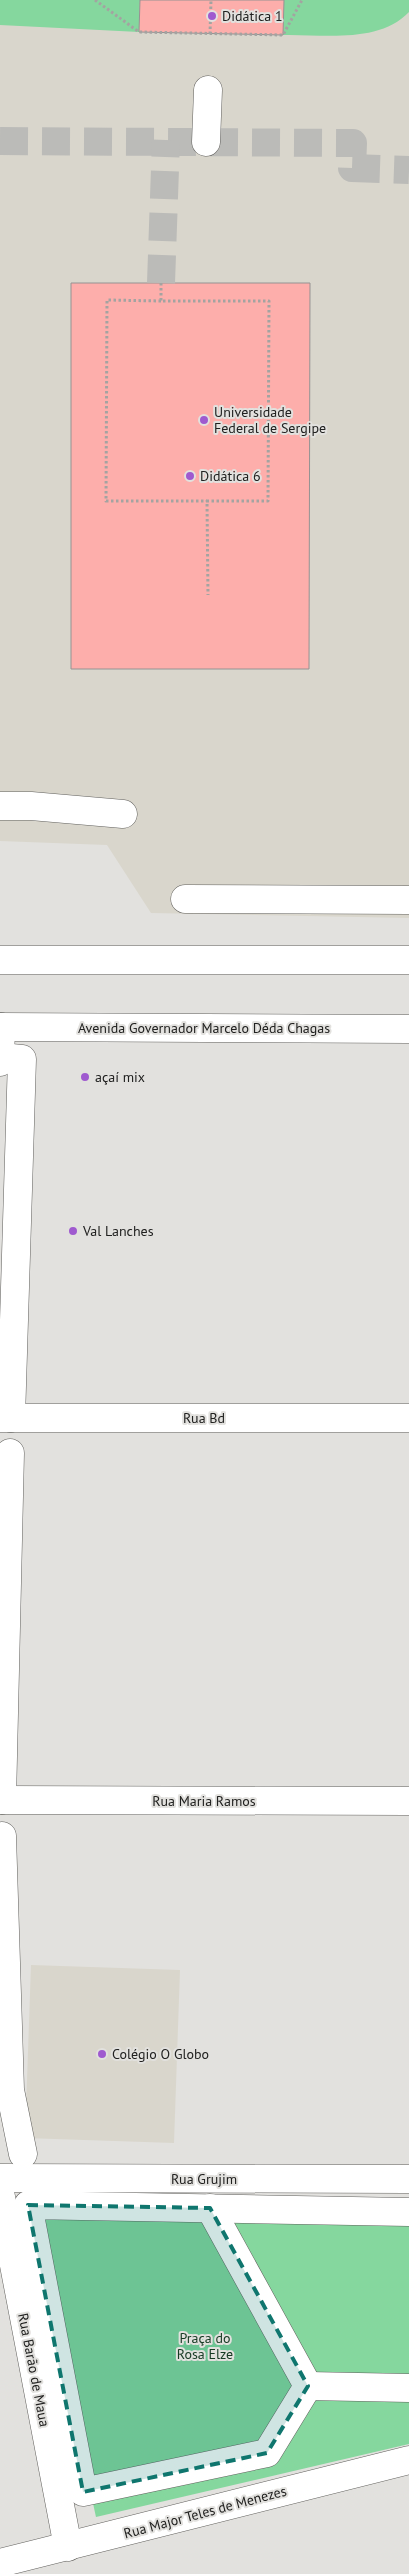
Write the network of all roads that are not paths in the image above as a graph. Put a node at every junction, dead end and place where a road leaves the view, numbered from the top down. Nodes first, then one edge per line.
1 (208, 90) dead end
2 (206, 142) dead end
3 (0, 806) edge
4 (123, 814) dead end
5 (185, 899) dead end
6 (409, 900) edge
7 (0, 960) edge
8 (409, 960) edge
9 (1, 1027) edge
10 (409, 1030) edge
11 (0, 1057) edge
12 (0, 1062) edge
13 (6, 1418) edge
14 (409, 1418) edge
15 (10, 1453) dead end
16 (1, 1800) edge
17 (409, 1801) edge
18 (2, 1836) dead end
19 (23, 2154) dead end
20 (0, 2178) edge
21 (409, 2179) edge
22 (0, 2192) edge
23 (210, 2208) junction
24 (409, 2212) edge
25 (308, 2386) junction
26 (409, 2388) edge
27 (409, 2460) edge
28 (68, 2548) junction
29 (0, 2563) edge

1 - 2 street
3 - 4 street
5 - 6 street
7 - 8 street
9 - 10 street, Avenida Governador Marcelo Déda Chagas
9 - 11 street
11 - 12 street
11 - 13 street
13 - 14 street, Rua Bd
15 - 16 street
16 - 17 street, Rua Maria Ramos
18 - 19 street
20 - 21 street, Rua Grujim
22 - 28 street, Rua Barão de Maua
23 - 24 street
23 - 25 street
23 - 25 street
25 - 26 street
27 - 28 street, Rua Major Teles de Menezes
28 - 29 street, Rua Major Teles de Menezes

